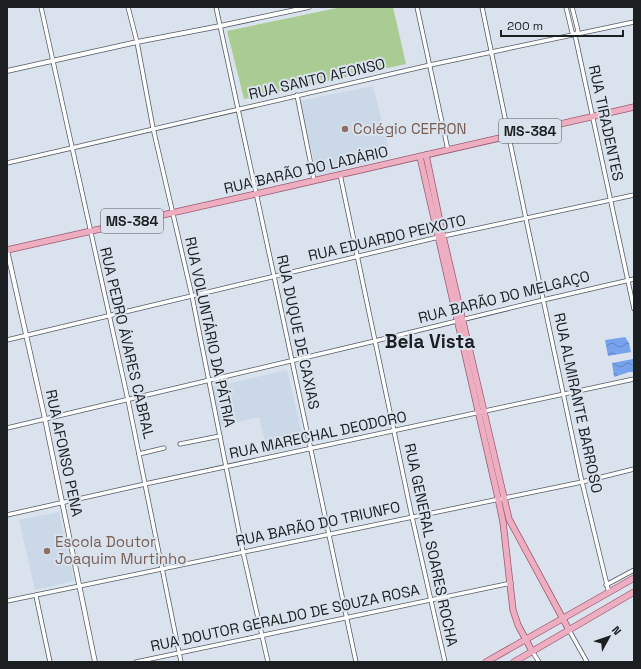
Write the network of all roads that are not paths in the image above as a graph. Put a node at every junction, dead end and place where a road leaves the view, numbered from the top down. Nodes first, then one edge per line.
1 (41, 7) edge
2 (128, 7) edge
3 (216, 7) edge
4 (309, 7) edge
5 (417, 7) edge
6 (482, 7) edge
7 (566, 7) edge
8 (572, 7) edge
9 (634, 22) edge
10 (220, 26) junction
11 (575, 35) junction
12 (137, 42) junction
13 (491, 53) junction
14 (53, 62) junction
15 (430, 65) junction
16 (7, 72) edge
17 (297, 96) junction
18 (634, 107) edge
19 (238, 110) junction
20 (592, 117) junction
21 (153, 128) junction
22 (508, 136) junction
23 (71, 148) junction
24 (448, 150) junction
25 (423, 156) junction
26 (7, 163) edge
27 (340, 174) junction
28 (314, 180) junction
29 (256, 194) junction
30 (634, 195) edge
31 (610, 201) junction
32 (172, 212) junction
33 (526, 218) junction
34 (89, 231) junction
35 (440, 237) junction
36 (7, 250) edge
37 (357, 258) junction
38 (274, 276) junction
39 (634, 279) edge
40 (628, 281) junction
41 (192, 296) junction
42 (543, 300) junction
43 (634, 309) edge
44 (109, 316) junction
45 (460, 320) junction
46 (27, 335) junction
47 (7, 340) edge
48 (375, 341) junction
49 (291, 361) junction
50 (634, 379) edge
51 (208, 380) junction
52 (564, 394) junction
53 (128, 400) junction
54 (481, 413) junction
55 (45, 419) junction
56 (7, 428) edge
57 (394, 431) junction
58 (220, 436) junction
59 (180, 444) dead end
60 (164, 448) dead end
61 (310, 449) junction
62 (139, 454) junction
63 (226, 467) junction
64 (634, 469) edge
65 (582, 482) junction
66 (145, 484) junction
67 (501, 498) junction
68 (62, 502) junction
69 (7, 515) edge
70 (412, 517) junction
71 (328, 534) junction
72 (243, 552) junction
73 (162, 569) junction
74 (634, 570) edge
75 (634, 578) edge
76 (510, 583) junction
77 (606, 585) junction
78 (80, 586) junction
79 (634, 592) edge
80 (609, 593) junction
81 (36, 596) junction
82 (431, 600) junction
83 (7, 601) edge
84 (346, 618) junction
85 (562, 619) junction
86 (569, 630) junction
87 (262, 636) junction
88 (525, 639) junction
89 (532, 651) junction
90 (179, 653) junction
91 (50, 662) edge
92 (95, 662) edge
93 (136, 662) edge
94 (181, 662) edge
95 (268, 662) edge
96 (356, 662) edge
97 (445, 662) edge
98 (486, 662) edge
99 (514, 662) edge
100 (539, 662) edge
101 (587, 662) edge

1 - 14 street, RUA PEDRO ÁVARES CABRAL
2 - 12 street, RUA VOLUNTÁRIO DA PÁTRIA
3 - 10 street, RUA DUQUE DE CAXIAS
4 - 10 street
5 - 15 street
6 - 13 street, RUA ALMIRANTE BARROSO
7 - 11 street, RUA TIRADENTES
8 - 11 street, RUA TIRADENTES
9 - 11 street, RUA SANTO AFONSO
10 - 12 street
10 - 19 street, RUA DUQUE DE CAXIAS
11 - 13 street, RUA SANTO AFONSO
11 - 20 street, RUA TIRADENTES
12 - 14 street
12 - 21 street, RUA VOLUNTÁRIO DA PÁTRIA
13 - 15 street, RUA SANTO AFONSO
13 - 22 street, RUA ALMIRANTE BARROSO
14 - 16 street
14 - 23 street, RUA PEDRO ÁVARES CABRAL
15 - 17 street, RUA SANTO AFONSO
15 - 24 street
17 - 19 street, RUA SANTO AFONSO
17 - 28 street
18 - 20 main road, RUA BARÃO DO LADÁRIO / MS-384
19 - 21 street, RUA SANTO AFONSO
19 - 29 street, RUA DUQUE DE CAXIAS
20 - 22 main road, RUA BARÃO DO LADÁRIO / MS-384
20 - 31 street, RUA TIRADENTES
21 - 23 street, RUA SANTO AFONSO
21 - 32 street, RUA VOLUNTÁRIO DA PÁTRIA
22 - 24 main road, RUA BARÃO DO LADÁRIO / MS-384
22 - 33 street, RUA ALMIRANTE BARROSO
23 - 26 street, RUA SANTO AFONSO
23 - 34 street, RUA PEDRO ÁVARES CABRAL
24 - 25 main road, RUA BARÃO DO LADÁRIO / MS-384
25 - 27 main road, RUA BARÃO DO LADÁRIO / MS-384
25 - 35 main road
27 - 28 main road, RUA BARÃO DO LADÁRIO / MS-384
27 - 37 street, RUA GENERAL SOARES ROCHA
28 - 29 main road, RUA BARÃO DO LADÁRIO / MS-384
29 - 32 main road, RUA BARÃO DO LADÁRIO / MS-384
29 - 38 street, RUA DUQUE DE CAXIAS
30 - 31 street, RUA EDUARDO PEIXOTO
31 - 33 street, RUA EDUARDO PEIXOTO
31 - 40 street, RUA TIRADENTES
32 - 34 main road, RUA BARÃO DO LADÁRIO / MS-384
32 - 41 street, RUA VOLUNTÁRIO DA PÁTRIA
33 - 35 street, RUA EDUARDO PEIXOTO
33 - 42 street, RUA ALMIRANTE BARROSO
34 - 36 main road, RUA BARÃO DO LADÁRIO / MS-384
34 - 44 street, RUA PEDRO ÁVARES CABRAL
35 - 37 street, RUA EDUARDO PEIXOTO
35 - 45 main road
36 - 46 street, RUA AFONSO PENA
37 - 38 street, RUA EDUARDO PEIXOTO
37 - 48 street, RUA GENERAL SOARES ROCHA
38 - 41 street, RUA EDUARDO PEIXOTO
38 - 49 street, RUA DUQUE DE CAXIAS
39 - 40 street, RUA BARÃO DO MELGAÇO
40 - 42 street, RUA BARÃO DO MELGAÇO
40 - 43 street, RUA TIRADENTES
41 - 44 street, RUA EDUARDO PEIXOTO
41 - 51 street, RUA VOLUNTÁRIO DA PÁTRIA
42 - 45 street, RUA BARÃO DO MELGAÇO
42 - 52 street, RUA ALMIRANTE BARROSO
44 - 46 street, RUA EDUARDO PEIXOTO
44 - 53 street, RUA PEDRO ÁVARES CABRAL
45 - 48 street, RUA BARÃO DO MELGAÇO
45 - 54 main road
46 - 47 street, RUA EDUARDO PEIXOTO
46 - 55 street, RUA AFONSO PENA
48 - 49 street, RUA BARÃO DO MELGAÇO
48 - 57 street, RUA GENERAL SOARES ROCHA
49 - 51 street, RUA BARÃO DO MELGAÇO
49 - 61 street, RUA DUQUE DE CAXIAS
50 - 52 street, RUA MARECHAL DEODORO
51 - 53 street, RUA BARÃO DO MELGAÇO
51 - 58 street, RUA VOLUNTÁRIO DA PÁTRIA
52 - 54 street, RUA MARECHAL DEODORO
52 - 65 street, RUA ALMIRANTE BARROSO
53 - 55 street, RUA BARÃO DO MELGAÇO
53 - 62 street, RUA PEDRO ÁVARES CABRAL
54 - 57 street, RUA MARECHAL DEODORO
54 - 67 main road
55 - 56 street, RUA BARÃO DO MELGAÇO
55 - 68 street, RUA AFONSO PENA
57 - 61 street, RUA MARECHAL DEODORO
57 - 70 street, RUA GENERAL SOARES ROCHA
58 - 59 street
58 - 63 street, RUA VOLUNTÁRIO DA PÁTRIA
60 - 62 street
61 - 63 street, RUA MARECHAL DEODORO
61 - 71 street, RUA DUQUE DE CAXIAS
62 - 66 street, RUA PEDRO ÁVARES CABRAL
63 - 66 street, RUA MARECHAL DEODORO
63 - 72 street, RUA VOLUNTÁRIO DA PÁTRIA
64 - 65 street, RUA BARÃO DO TRIUNFO
65 - 67 street, RUA BARÃO DO TRIUNFO
65 - 77 street, RUA ALMIRANTE BARROSO
66 - 68 street, RUA MARECHAL DEODORO
66 - 73 street, RUA PEDRO ÁVARES CABRAL
67 - 70 street, RUA BARÃO DO TRIUNFO
67 - 76 main road
67 - 85 main road
68 - 69 street, RUA MARECHAL DEODORO
68 - 78 street, RUA AFONSO PENA
70 - 71 street, RUA BARÃO DO TRIUNFO
70 - 82 street, RUA GENERAL SOARES ROCHA
71 - 72 street, RUA BARÃO DO TRIUNFO
71 - 84 street, RUA DUQUE DE CAXIAS
72 - 73 street, RUA BARÃO DO TRIUNFO
72 - 87 street, RUA VOLUNTÁRIO DA PÁTRIA
73 - 78 street, RUA BARÃO DO TRIUNFO
73 - 90 street, RUA PEDRO ÁVARES CABRAL
74 - 77 street
75 - 80 main road
76 - 82 street, RUA DOUTOR GERALDO DE SOUZA ROSA
76 - 88 main road
77 - 80 street, RUA ALMIRANTE BARROSO
78 - 81 street, RUA BARÃO DO TRIUNFO
78 - 92 street, RUA AFONSO PENA
79 - 86 main road
80 - 85 main road
81 - 83 street, RUA BARÃO DO TRIUNFO
81 - 91 street
82 - 84 street, RUA DOUTOR GERALDO DE SOUZA ROSA
82 - 97 street, RUA GENERAL SOARES ROCHA
84 - 87 street, RUA DOUTOR GERALDO DE SOUZA ROSA
84 - 96 street, RUA DUQUE DE CAXIAS
85 - 86 main road
85 - 88 main road
86 - 89 main road
86 - 101 street
87 - 90 street, RUA DOUTOR GERALDO DE SOUZA ROSA
87 - 95 street, RUA VOLUNTÁRIO DA PÁTRIA
88 - 89 main road
88 - 98 main road
89 - 99 main road
89 - 100 street
90 - 93 street, RUA DOUTOR GERALDO DE SOUZA ROSA
90 - 94 street, RUA PEDRO ÁVARES CABRAL

